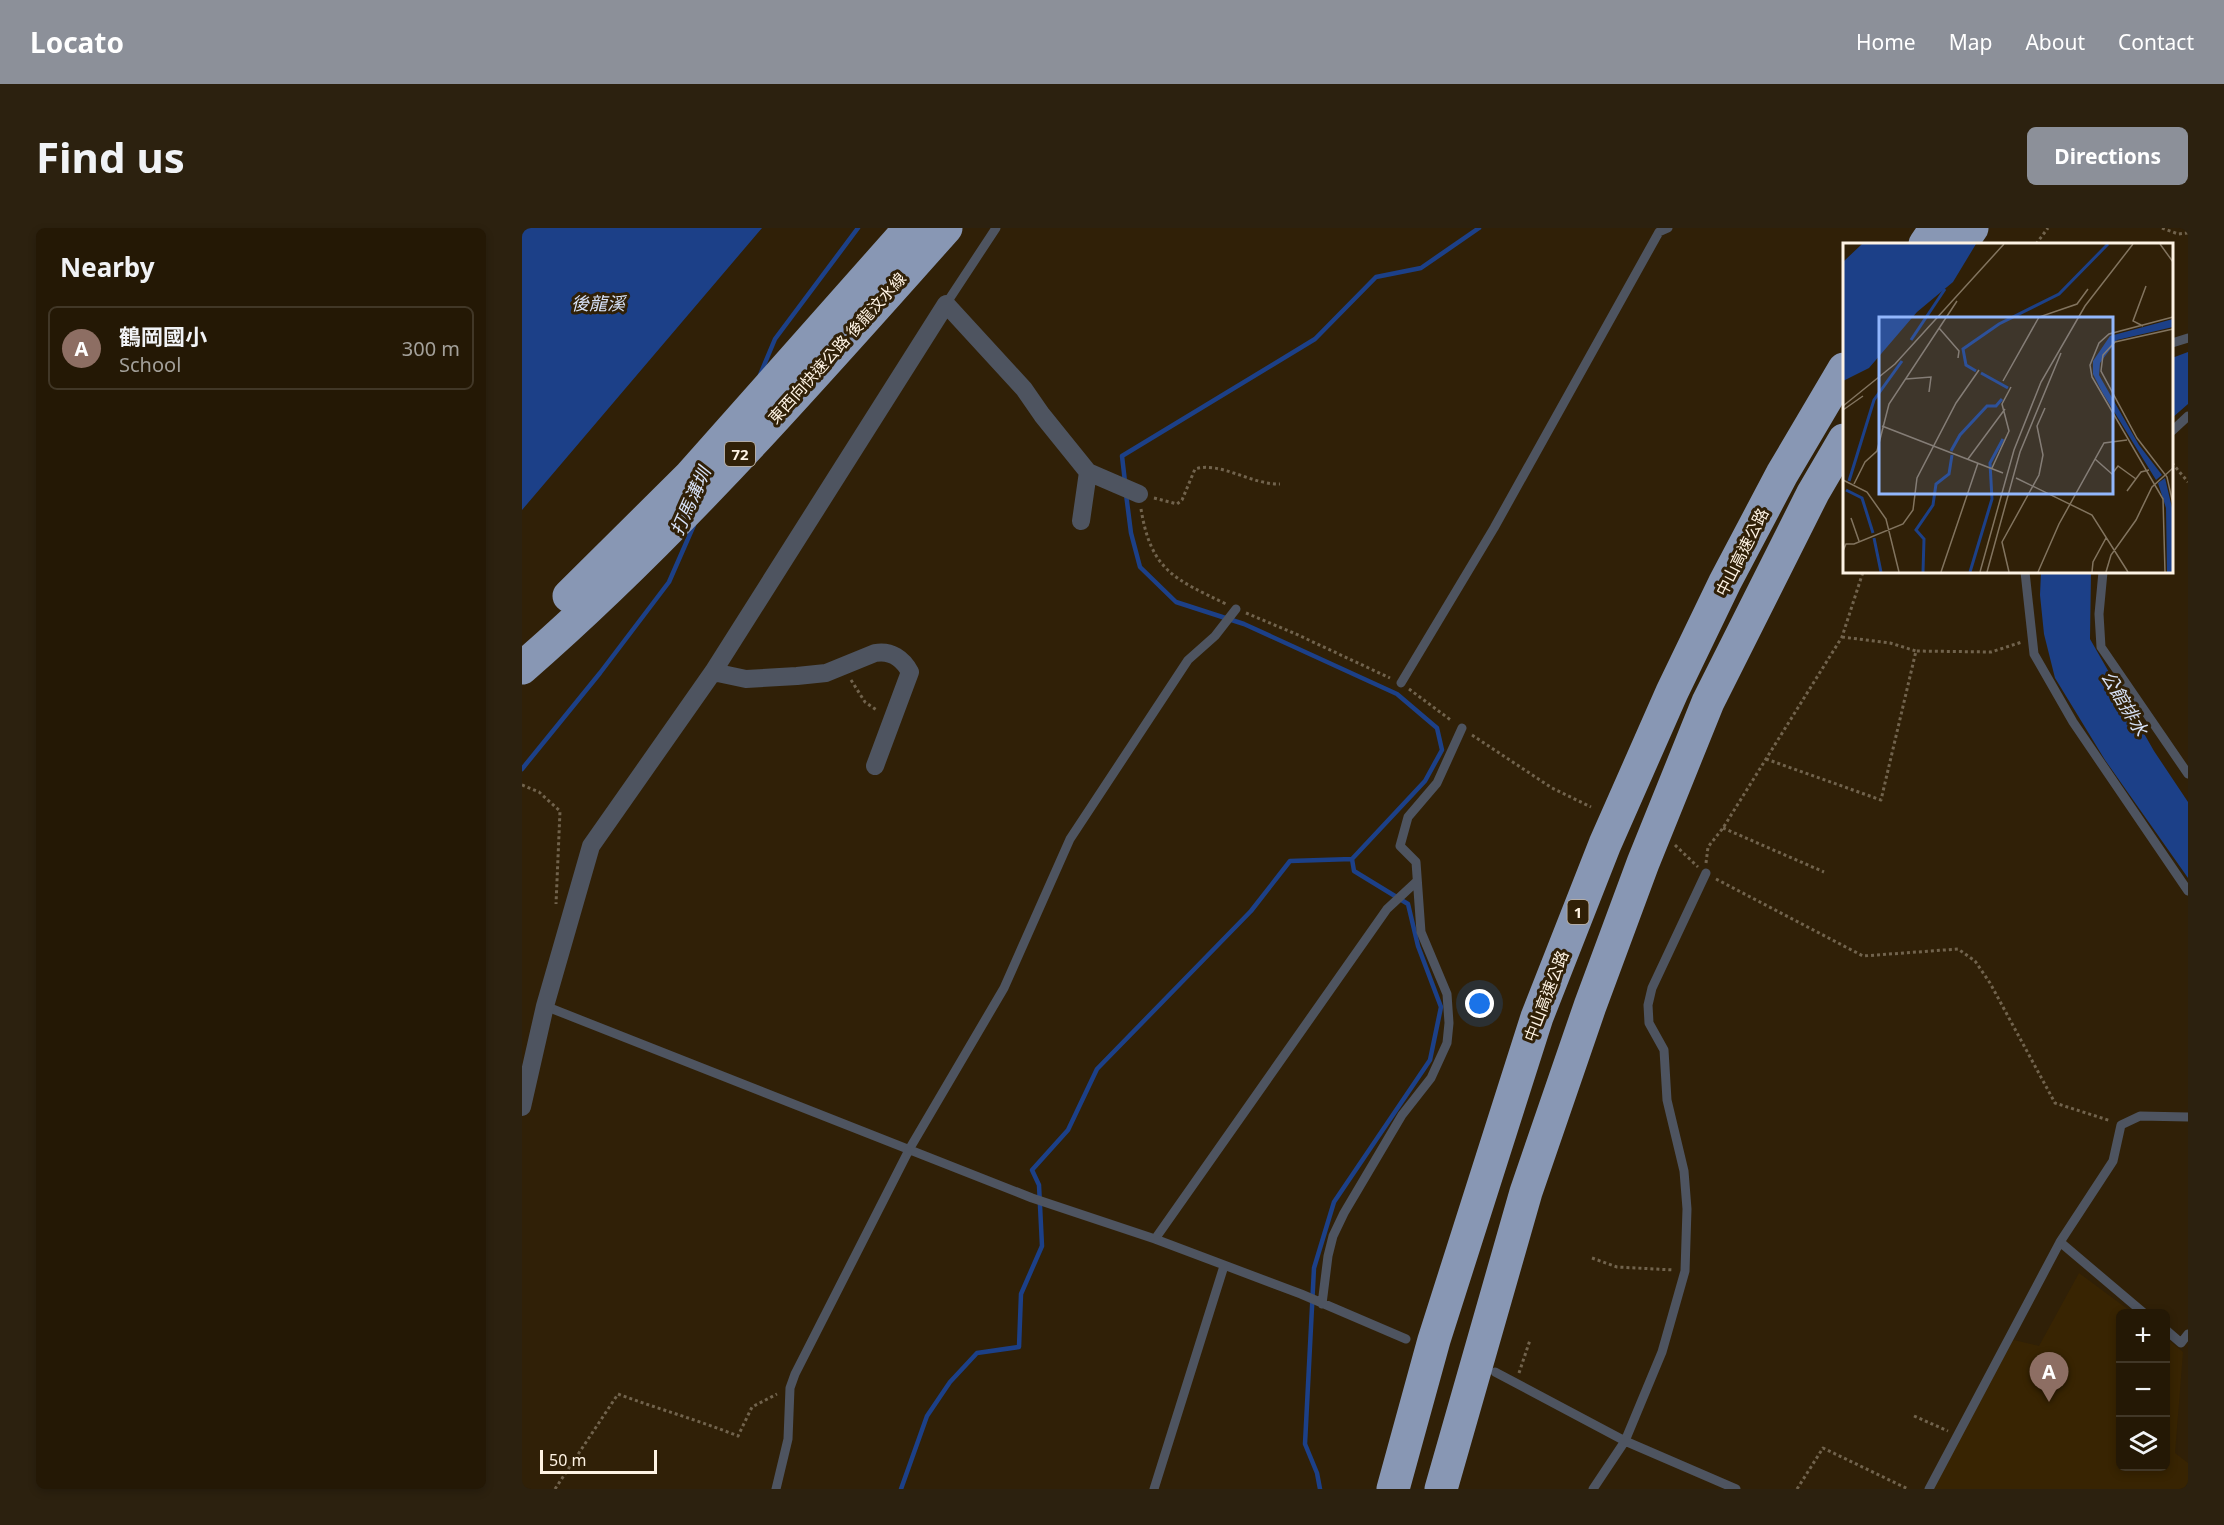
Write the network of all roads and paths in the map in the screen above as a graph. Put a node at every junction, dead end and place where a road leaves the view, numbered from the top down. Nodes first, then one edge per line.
1 (910, 228) edge
2 (945, 228) edge
3 (996, 228) edge
4 (1668, 228) edge
5 (1936, 228) edge
6 (1972, 228) edge
7 (2048, 228) edge
8 (2162, 228) edge
9 (2188, 233) edge
10 (1926, 243) edge
11 (1962, 243) edge
12 (2037, 243) edge
13 (945, 304) junction
14 (2188, 338) edge
15 (2173, 343) edge
16 (1843, 372) edge
17 (2188, 416) edge
18 (2173, 430) edge
19 (1843, 443) edge
20 (2173, 464) edge
21 (1088, 472) junction
22 (2188, 482) edge
23 (1280, 484) dead end
24 (1139, 494) junction
25 (1081, 522) dead end
26 (1863, 573) edge
27 (2025, 573) edge
28 (2103, 573) edge
29 (1236, 609) junction
30 (1842, 637) junction
31 (2031, 639) junction
32 (522, 642) edge
33 (1916, 651) junction
34 (842, 666) junction
35 (522, 668) edge
36 (713, 672) junction
37 (1401, 683) junction
38 (891, 722) junction
39 (1462, 728) junction
40 (1766, 759) junction
41 (875, 766) dead end
42 (2188, 774) edge
43 (522, 785) edge
44 (1591, 807) dead end
45 (1723, 828) junction
46 (1673, 843) dead end
47 (1824, 872) dead end
48 (1706, 873) junction
49 (1416, 882) junction
50 (2188, 891) edge
51 (556, 912) dead end
52 (545, 1005) junction
53 (522, 1107) edge
54 (2188, 1117) edge
55 (2121, 1125) junction
56 (910, 1149) junction
57 (1155, 1239) junction
58 (2060, 1242) junction
59 (1592, 1258) dead end
60 (1224, 1266) junction
61 (1685, 1271) junction
62 (1322, 1304) junction
63 (2139, 1309) edge
64 (2170, 1333) edge
65 (2188, 1334) edge
66 (1406, 1339) dead end
67 (1530, 1340) dead end
68 (1495, 1372) dead end
69 (1516, 1383) junction
70 (790, 1388) junction
71 (1914, 1416) dead end
72 (1957, 1436) junction
73 (1625, 1442) junction
74 (555, 1489) edge
75 (776, 1489) edge
76 (1154, 1489) edge
77 (1393, 1489) edge
78 (1441, 1489) edge
79 (1593, 1489) edge
80 (1736, 1489) edge
81 (1797, 1489) edge
82 (1908, 1489) edge
83 (1929, 1489) edge

1 - 32 highway, 東西向快速公路 後龍汶水線 / 72
2 - 35 highway, 東西向快速公路 後龍汶水線 / 72
3 - 13 lane
4 - 37 lane
5 - 10 highway
6 - 11 highway
7 - 12 path
8 - 9 path
13 - 21 street
13 - 36 street
14 - 15 lane
16 - 77 highway, 中山高速公路 / 1
17 - 18 lane
19 - 78 highway
20 - 22 path
21 - 24 street
21 - 25 street
23 - 24 path
24 - 29 path
26 - 30 path
27 - 31 lane
28 - 42 lane
29 - 37 path
29 - 56 lane
30 - 33 path
30 - 40 path
31 - 33 path
31 - 50 lane
33 - 40 path
34 - 36 street
34 - 38 path
34 - 38 street
36 - 52 street
37 - 39 path
38 - 41 street
39 - 44 path
39 - 49 lane
40 - 45 path
43 - 51 path
45 - 47 path
45 - 48 path
46 - 48 path
48 - 55 path
48 - 61 lane
49 - 57 lane
49 - 62 lane
52 - 53 street
52 - 56 lane
54 - 55 lane
55 - 58 lane
56 - 57 lane
56 - 70 lane
57 - 60 lane
58 - 63 lane
58 - 72 lane
59 - 61 path
60 - 62 lane
60 - 76 lane
61 - 73 lane
62 - 66 lane
64 - 65 lane
67 - 69 path
68 - 69 lane
69 - 73 lane
70 - 74 path
70 - 75 lane
71 - 72 path
72 - 83 lane
73 - 79 lane
73 - 80 lane
81 - 82 path

